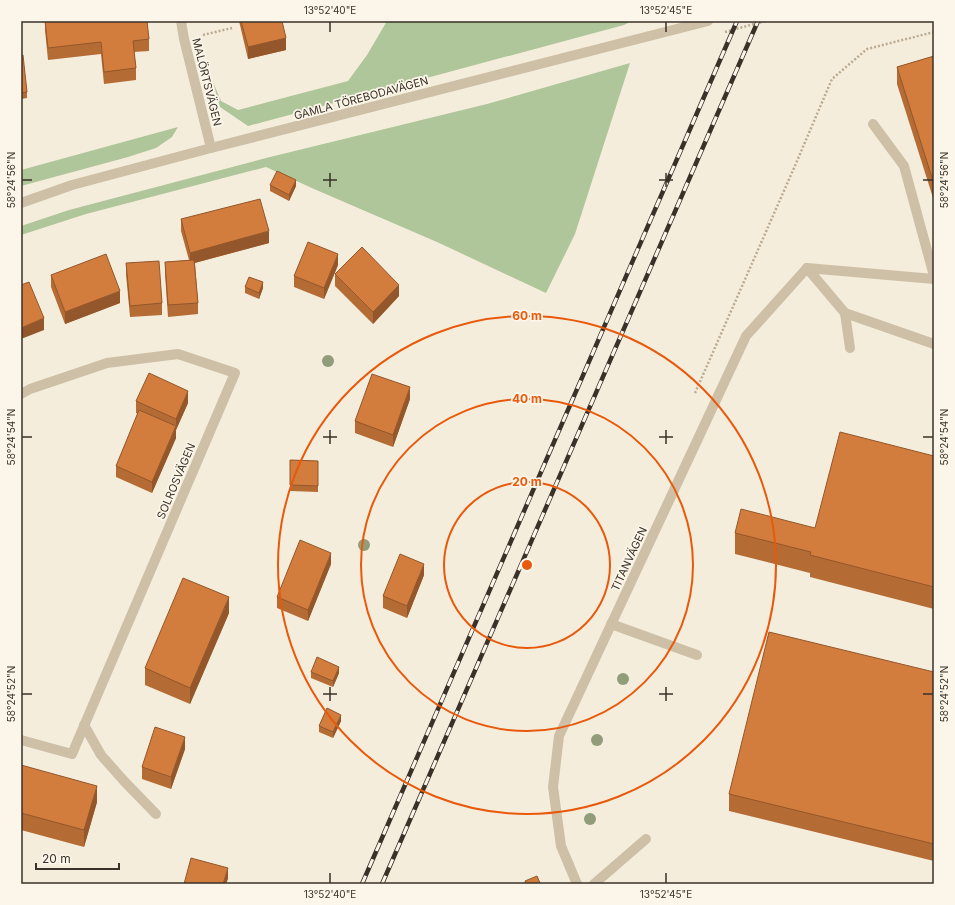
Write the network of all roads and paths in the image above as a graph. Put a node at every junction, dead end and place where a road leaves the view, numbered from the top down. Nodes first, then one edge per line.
1 (181, 21) edge
2 (708, 21) edge
3 (232, 28) dead end
4 (184, 39) junction
5 (873, 124) dead end
6 (211, 148) junction
7 (21, 203) edge
8 (806, 268) junction
9 (934, 278) edge
10 (845, 313) junction
11 (934, 344) edge
12 (850, 348) dead end
13 (21, 394) edge
14 (612, 624) junction
15 (697, 655) dead end
16 (84, 725) junction
17 (21, 740) edge
18 (156, 814) dead end
19 (646, 839) dead end
20 (577, 884) edge
21 (594, 884) edge

1 - 4 street, MALÖRTSVÄGEN
2 - 6 street, GAMLA TÖREBODAVÄGEN
3 - 4 path
4 - 6 street, MALÖRTSVÄGEN
5 - 9 street
6 - 7 street, GAMLA TÖREBODAVÄGEN
8 - 9 street
8 - 10 street
8 - 14 street, TITANVÄGEN
10 - 11 street
10 - 12 street
13 - 16 street, SOLROSVÄGEN
14 - 15 street
14 - 20 street, TITANVÄGEN
16 - 17 street, SOLROSVÄGEN
16 - 18 street
19 - 21 street

